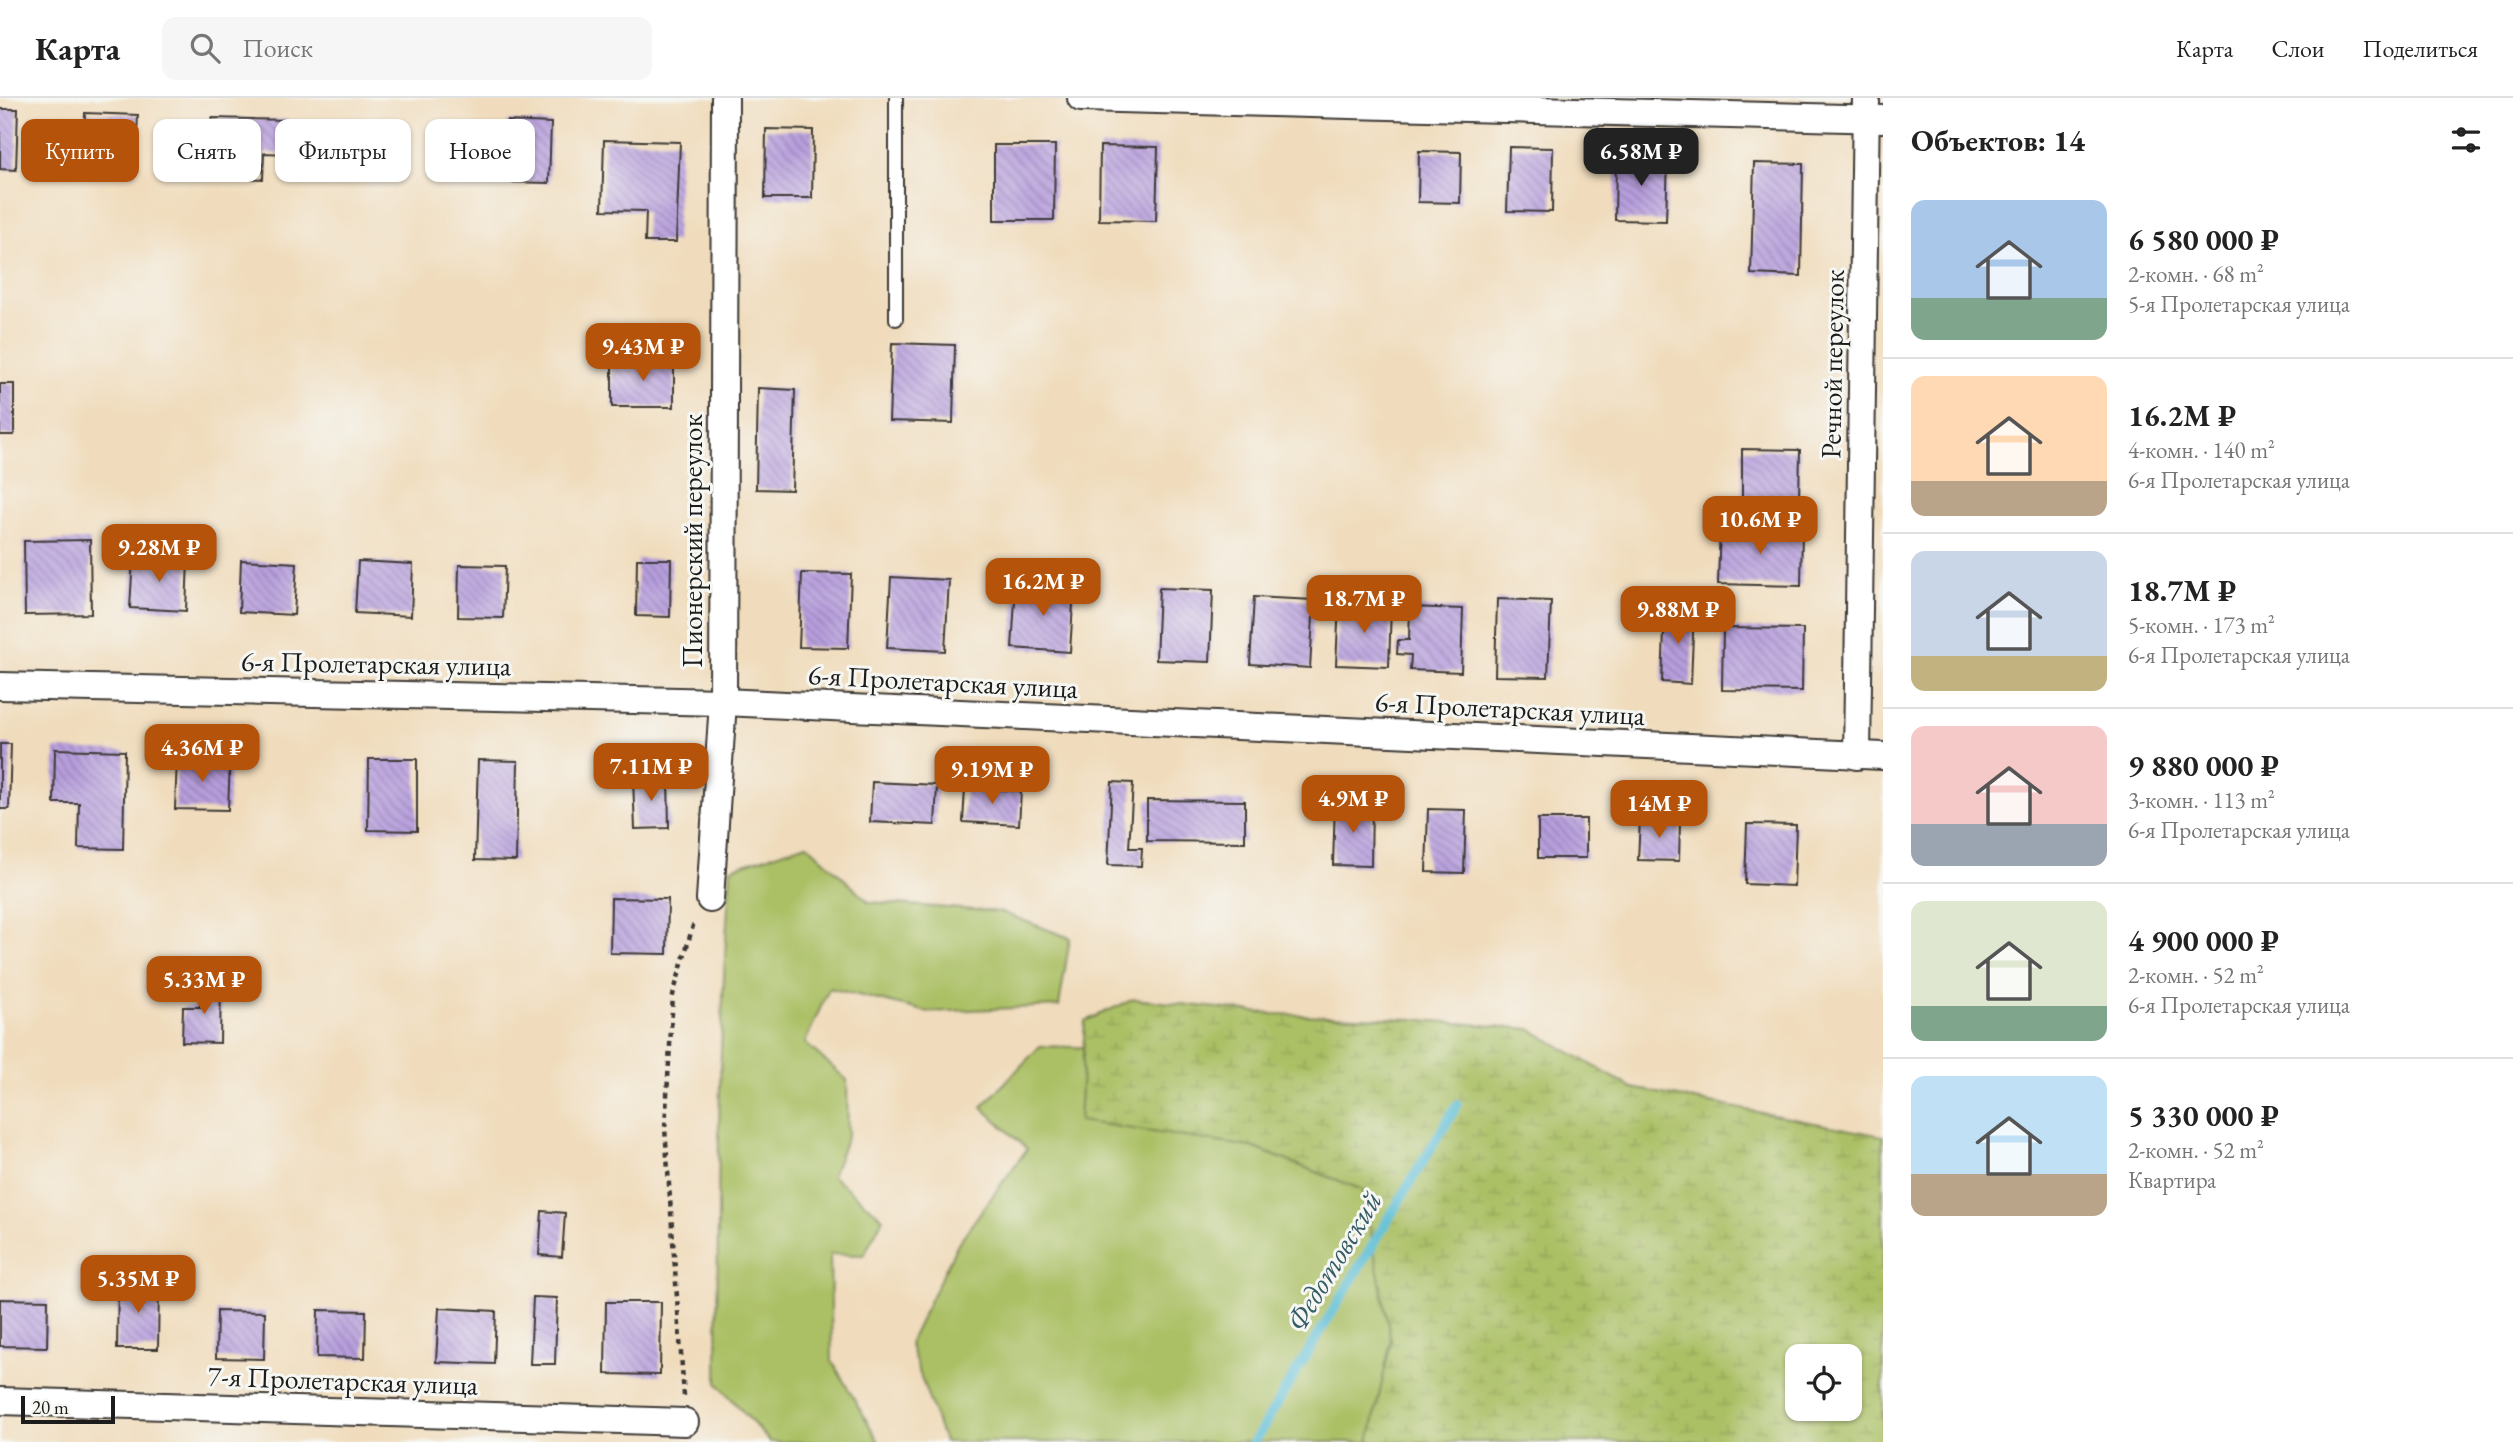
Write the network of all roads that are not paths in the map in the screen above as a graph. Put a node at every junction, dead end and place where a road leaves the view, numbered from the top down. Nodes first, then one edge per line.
1 (725, 98) edge
2 (896, 98) edge
3 (1082, 98) edge
4 (1872, 112) edge
5 (896, 318) dead end
6 (0, 686) edge
7 (723, 702) junction
8 (1870, 756) edge
9 (710, 899) road end
10 (0, 1401) edge
11 (685, 1422) road end

1 - 7 street, Пионерский переулок
2 - 5 lane
3 - 4 street
4 - 8 street, Речной переулок
6 - 7 street, 6-я Пролетарская улица
7 - 8 street, 6-я Пролетарская улица
7 - 9 street, Пионерский переулок
10 - 11 street, 7-я Пролетарская улица

